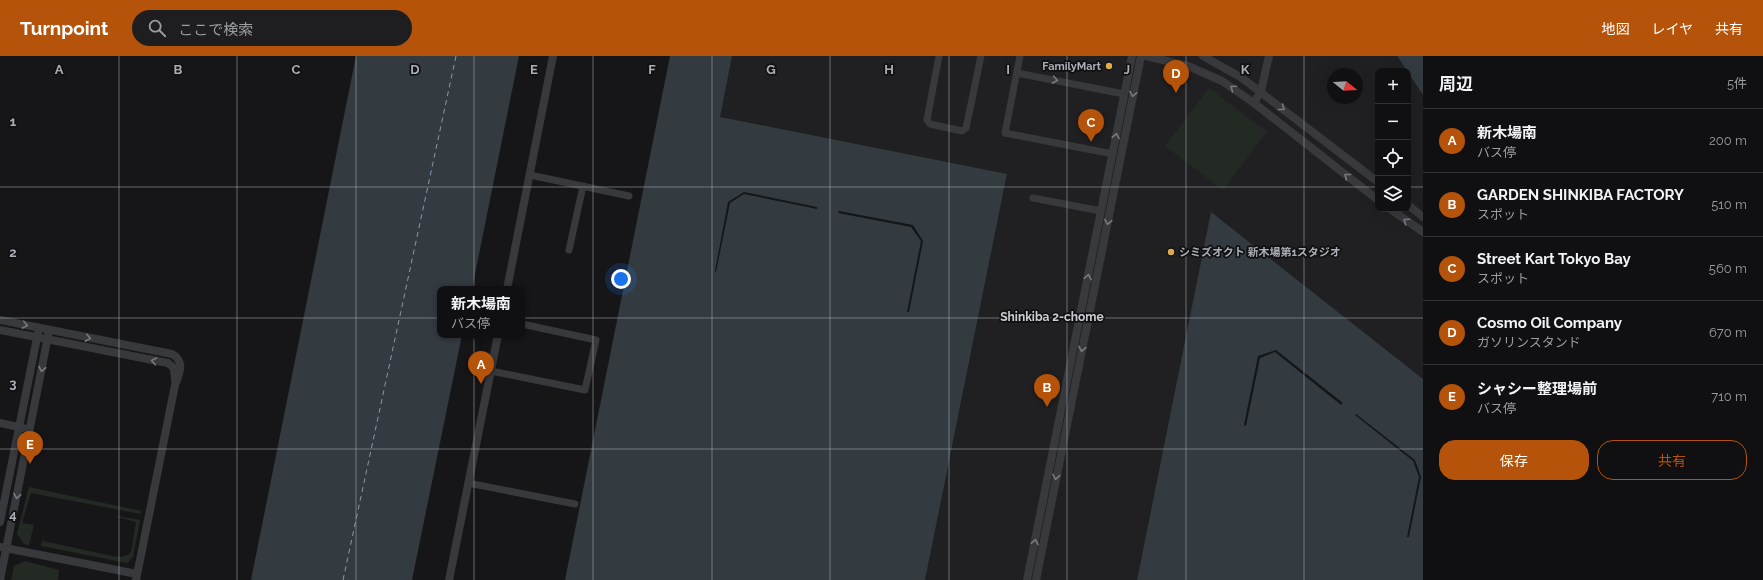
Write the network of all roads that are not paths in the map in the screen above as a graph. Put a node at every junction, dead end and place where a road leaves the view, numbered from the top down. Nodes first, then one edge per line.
1 (553, 56) edge
2 (939, 56) edge
3 (981, 56) edge
4 (1020, 56) edge
5 (1132, 56) edge
6 (1141, 56) edge
7 (1146, 56) edge
8 (1203, 56) edge
9 (1269, 56) edge
10 (1017, 73) junction
11 (1261, 91) junction
12 (1124, 94) junction
13 (1254, 103) junction
14 (1112, 154) junction
15 (530, 175) junction
16 (1375, 180) edge
17 (583, 186) junction
18 (629, 196) dead end
19 (1033, 198) dead end
20 (1375, 198) edge
21 (1411, 207) edge
22 (1101, 211) junction
23 (1394, 212) edge
24 (1423, 217) edge
25 (1423, 232) edge
26 (569, 250) dead end
27 (508, 286) edge
28 (1088, 295) junction
29 (0, 320) edge
30 (525, 325) edge
31 (39, 328) junction
32 (0, 330) edge
33 (50, 330) junction
34 (37, 338) junction
35 (497, 338) edge
36 (48, 340) junction
37 (491, 370) junction
38 (175, 385) junction
39 (0, 424) edge
40 (19, 427) junction
41 (30, 430) junction
42 (468, 483) junction
43 (575, 504) dead end
44 (1044, 518) junction
45 (0, 522) edge
46 (3, 548) edge
47 (137, 577) edge
48 (0, 580) edge
49 (449, 580) edge
50 (1027, 580) edge
51 (1036, 580) edge

1 - 15 street
2 - 3 street
4 - 10 street
5 - 12 street
6 -> 28 street
13 -> 7 street
8 - 11 street
9 - 11 street
10 -> 12 street
10 - 14 street
11 - 13 street
11 -> 16 street
14 -> 12 street
20 -> 13 street
14 - 22 street
15 - 17 street
15 - 27 street
17 - 18 street
17 - 26 street
19 - 22 street
21 - 24 street
28 -> 22 street
25 -> 23 street
28 - 44 street
29 -> 31 street
30 - 37 street
31 - 33 street
31 - 34 street
32 - 34 street
33 - 36 street
33 -> 38 street
34 - 36 street
34 - 40 street
35 - 37 street
38 -> 36 street
36 -> 41 street
37 - 42 street
38 - 47 street
39 - 40 street
40 - 41 street
40 - 45 street
41 -> 46 street
42 - 43 street
42 - 49 street
50 -> 44 street
44 - 51 street
46 - 47 street
46 - 48 street

